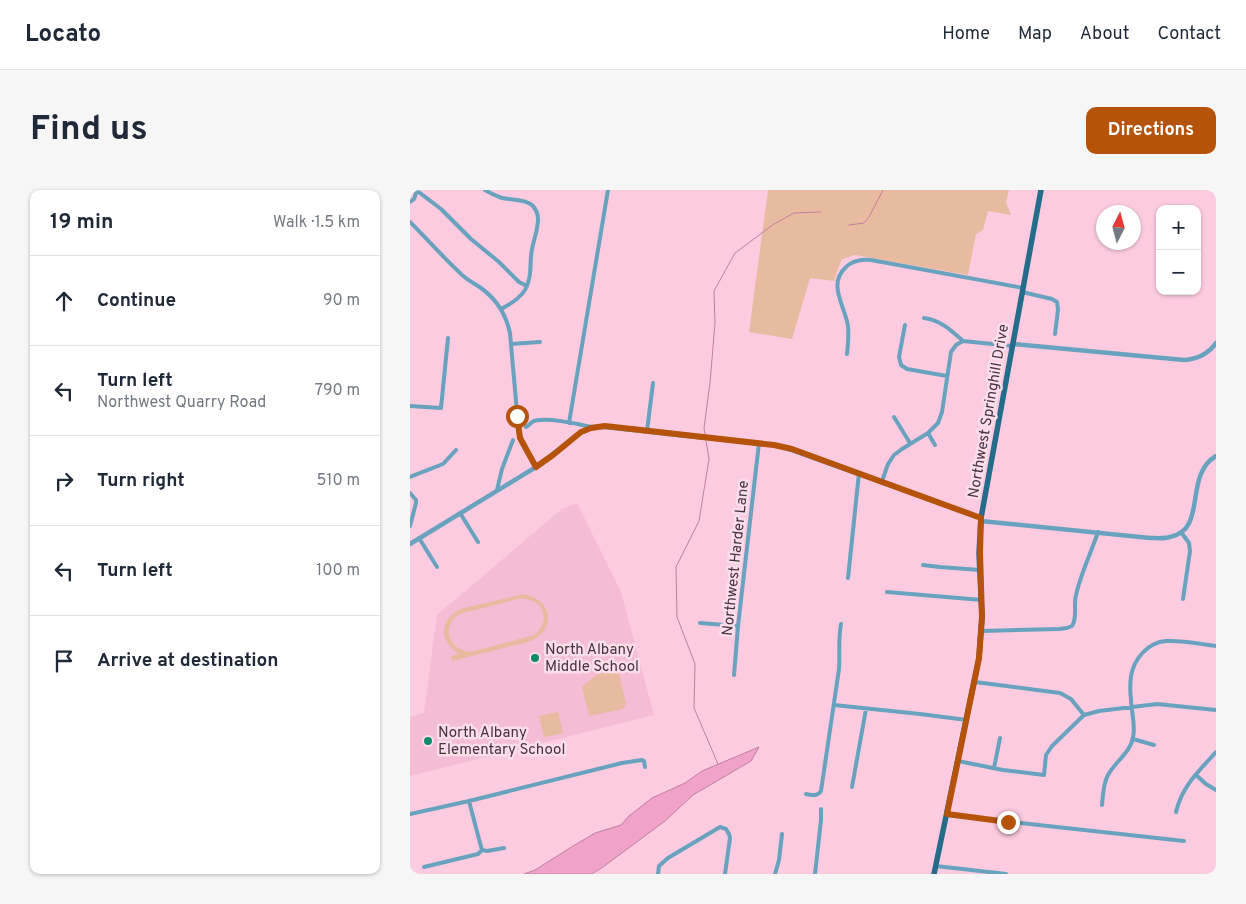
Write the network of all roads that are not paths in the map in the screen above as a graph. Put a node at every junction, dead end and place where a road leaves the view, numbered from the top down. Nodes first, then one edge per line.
1 (417, 190) edge
2 (485, 190) edge
3 (608, 190) edge
4 (1041, 190) edge
5 (410, 196) edge
6 (410, 202) edge
7 (410, 222) edge
8 (527, 286) junction
9 (1022, 290) junction
10 (501, 309) junction
11 (924, 318) dead end
12 (905, 325) dead end
13 (1055, 334) dead end
14 (448, 338) dead end
15 (963, 341) junction
16 (540, 342) dead end
17 (1216, 343) edge
18 (511, 344) junction
19 (1013, 345) junction
20 (847, 354) dead end
21 (948, 376) junction
22 (653, 383) dead end
23 (410, 406) edge
24 (894, 417) dead end
25 (569, 422) junction
26 (526, 428) dead end
27 (591, 428) junction
28 (647, 431) junction
29 (928, 433) junction
30 (513, 440) dead end
31 (759, 443) junction
32 (910, 443) junction
33 (935, 446) dead end
34 (456, 450) dead end
35 (1216, 456) edge
36 (536, 467) junction
37 (859, 473) junction
38 (410, 477) edge
39 (882, 482) junction
40 (497, 490) junction
41 (410, 493) edge
42 (460, 513) junction
43 (981, 519) junction
44 (410, 526) edge
45 (1098, 532) junction
46 (1181, 532) junction
47 (419, 538) junction
48 (478, 542) dead end
49 (410, 544) edge
50 (923, 565) dead end
51 (437, 567) dead end
52 (980, 570) junction
53 (848, 578) dead end
54 (887, 592) dead end
55 (1183, 599) dead end
56 (982, 600) junction
57 (700, 623) dead end
58 (841, 624) dead end
59 (738, 626) junction
60 (982, 631) junction
61 (1216, 646) edge
62 (734, 675) dead end
63 (974, 682) junction
64 (834, 705) junction
65 (1131, 707) junction
66 (866, 709) junction
67 (1216, 710) edge
68 (1084, 715) junction
69 (966, 720) junction
70 (1000, 738) dead end
71 (1133, 739) junction
72 (1154, 745) dead end
73 (1216, 752) edge
74 (958, 761) junction
75 (645, 767) dead end
76 (994, 768) junction
77 (1196, 775) junction
78 (852, 787) dead end
79 (1216, 790) edge
80 (806, 794) dead end
81 (469, 800) junction
82 (1102, 805) dead end
83 (821, 809) dead end
84 (1176, 812) dead end
85 (410, 814) edge
86 (947, 814) junction
87 (782, 834) dead end
88 (1184, 842) dead end
89 (504, 848) dead end
90 (482, 850) junction
91 (936, 866) junction
92 (424, 867) dead end
93 (658, 874) edge
94 (725, 874) edge
95 (775, 874) edge
96 (815, 874) edge
97 (934, 874) edge
98 (1006, 874) edge

1 - 5 street
1 - 6 street
1 - 8 street
2 - 8 street
3 - 25 street
4 - 9 main road, Northwest Springhill Drive
7 - 10 street
8 - 10 street
9 - 13 street
9 - 19 main road, Northwest Springhill Drive
9 - 20 street
10 - 18 street
11 - 15 street
12 - 21 street
14 - 23 street
15 - 19 street
15 - 21 street
16 - 18 street
17 - 19 street
18 - 36 street
19 - 43 main road, Northwest Springhill Drive
21 - 29 street
22 - 28 street
24 - 32 street
25 - 26 street
25 - 27 street
27 - 28 street
27 - 36 street
28 - 31 street
29 - 32 street
29 - 33 street
30 - 40 street
31 - 37 street
31 - 59 street, Northwest Harder Lane
32 - 39 street
34 - 38 street
35 - 46 street
36 - 40 street
37 - 39 street
37 - 53 street
39 - 43 street
40 - 42 street
41 - 44 street
42 - 47 street
42 - 48 street
43 - 45 street
43 - 52 main road, Northwest Springhill Drive
45 - 46 street
45 - 60 street
46 - 55 street
47 - 49 street
47 - 51 street
50 - 52 street
52 - 56 main road, Northwest Springhill Drive
54 - 56 street
56 - 60 main road, Northwest Springhill Drive
57 - 59 street
58 - 64 street
59 - 62 street, Northwest Harder Lane
60 - 63 main road, Northwest Springhill Drive
61 - 65 street
63 - 68 street
63 - 69 main road, Northwest Springhill Drive
64 - 66 street
64 - 80 street
65 - 67 street
65 - 68 street
65 - 71 street
66 - 69 street
66 - 78 street
68 - 76 street
69 - 74 main road, Northwest Springhill Drive
70 - 76 street
71 - 72 street
71 - 82 street
73 - 77 street
74 - 76 street
74 - 86 main road, Northwest Springhill Drive
75 - 81 street
77 - 79 street
77 - 84 street
81 - 85 street
81 - 90 street
83 - 96 street
86 - 88 street
86 - 91 main road, Northwest Springhill Drive
87 - 95 street
89 - 90 street
90 - 92 street
91 - 97 main road, Northwest Springhill Drive
91 - 98 street
93 - 94 street

